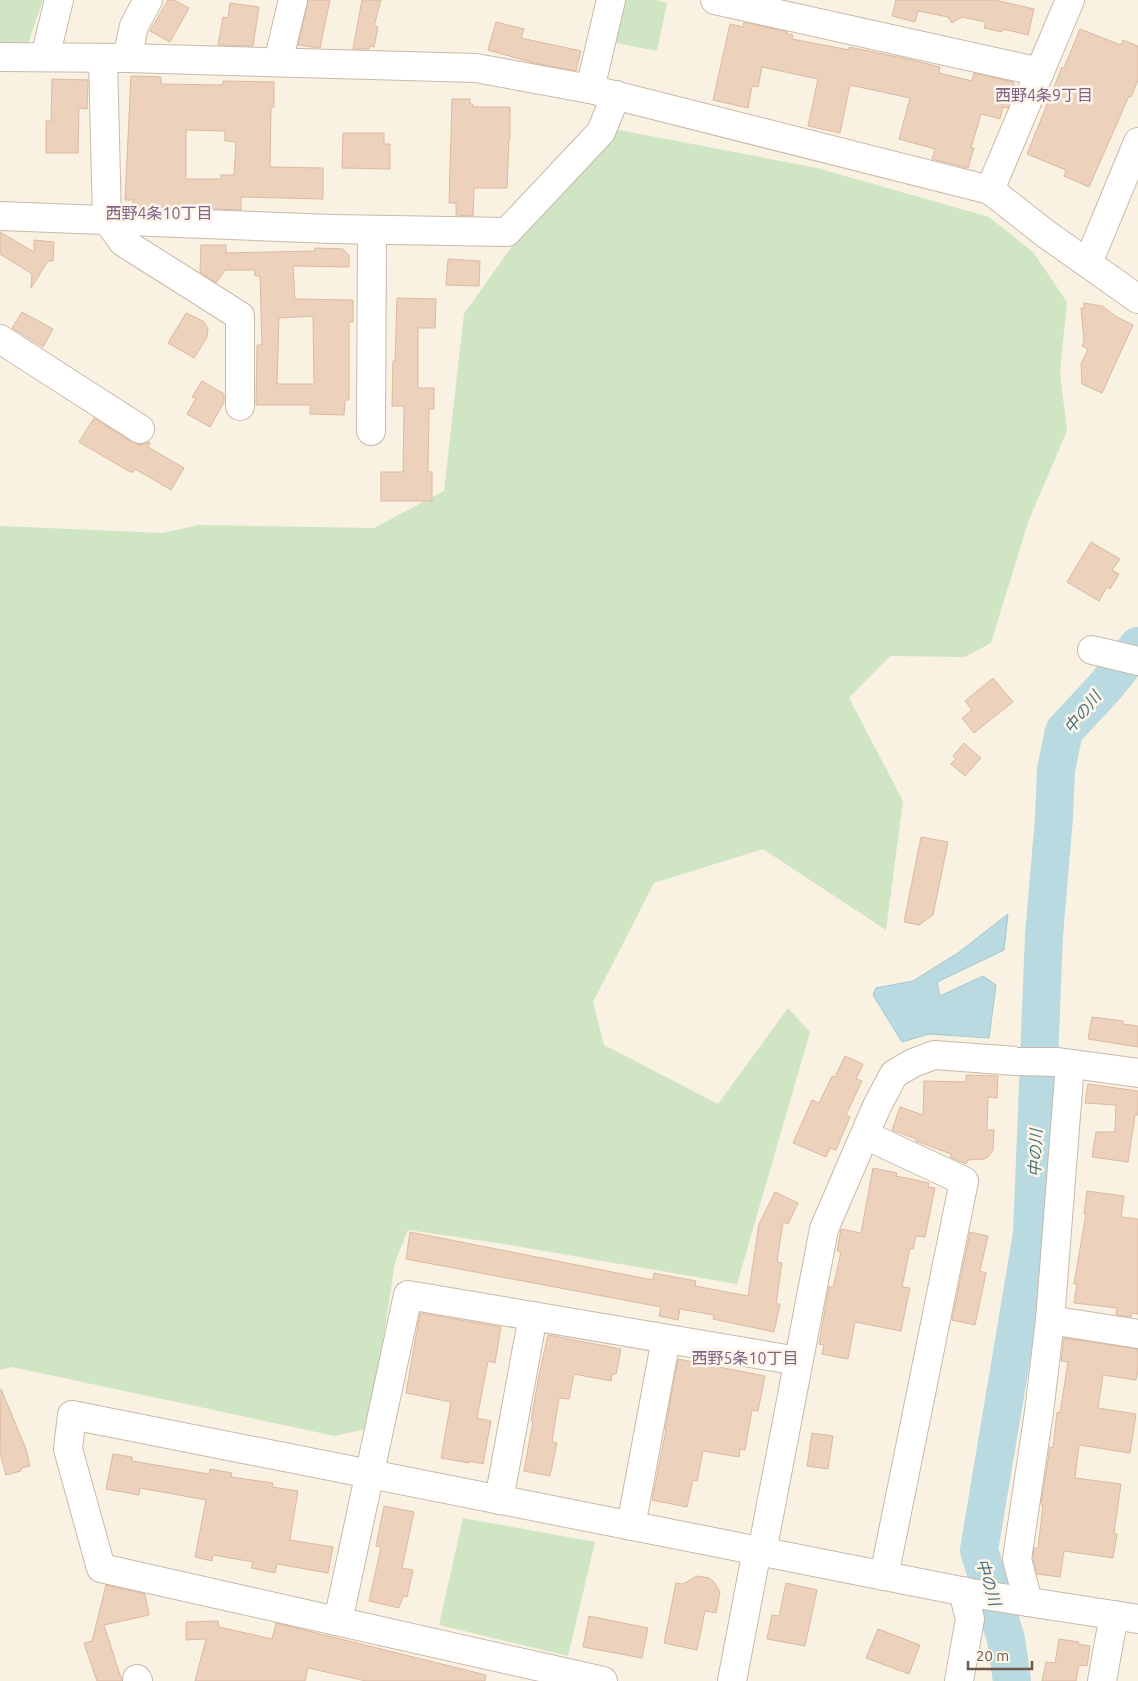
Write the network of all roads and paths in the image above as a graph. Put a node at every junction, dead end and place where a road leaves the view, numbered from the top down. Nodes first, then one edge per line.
1 (59, 0) edge
2 (148, 0) edge
3 (293, 0) edge
4 (611, 0) edge
5 (715, 0) edge
6 (1070, 0) edge
7 (0, 57) edge
8 (45, 57) junction
9 (115, 58) junction
10 (278, 62) junction
11 (1040, 72) junction
12 (590, 88) junction
13 (616, 95) junction
14 (1138, 142) edge
15 (990, 190) junction
16 (0, 216) edge
17 (107, 220) junction
18 (372, 230) junction
19 (1088, 264) junction
20 (1138, 299) edge
21 (0, 339) edge
22 (240, 406) dead end
23 (140, 429) dead end
24 (371, 430) dead end
25 (1092, 650) dead end
26 (1138, 661) edge
27 (1064, 1063) junction
28 (1138, 1073) edge
29 (864, 1135) junction
30 (533, 1316) junction
31 (1050, 1320) junction
32 (1138, 1334) edge
33 (666, 1338) junction
34 (798, 1361) junction
35 (369, 1474) junction
36 (499, 1500) junction
37 (631, 1526) junction
38 (759, 1551) junction
39 (884, 1576) junction
40 (967, 1592) junction
41 (1026, 1601) junction
42 (1126, 1617) edge
43 (338, 1621) junction
44 (603, 1681) edge
45 (732, 1681) edge
46 (960, 1681) edge
47 (1102, 1681) edge

1 - 8 street
2 - 9 street
3 - 10 street
4 - 12 street
5 - 11 street
6 - 11 street
7 - 8 street
8 - 9 street
9 - 10 street
9 - 17 street
10 - 12 street
11 - 15 street
12 - 13 street
13 - 15 street
13 - 18 street
14 - 19 street
15 - 19 street
16 - 17 street
17 - 18 street
17 - 22 street
18 - 24 street
19 - 20 street
21 - 23 street
25 - 26 street
27 - 28 street
27 - 29 street
27 - 31 street
29 - 34 street
29 - 39 street
30 - 33 street
30 - 35 street
30 - 36 street
31 - 32 street
31 - 41 street
33 - 34 street
33 - 37 street
34 - 38 street
35 - 36 street
35 - 43 street
35 - 43 street
36 - 37 street
37 - 38 street
38 - 39 street
38 - 45 street
39 - 40 street
40 - 41 street
40 - 46 street
41 - 42 street
42 - 47 street
43 - 44 street

